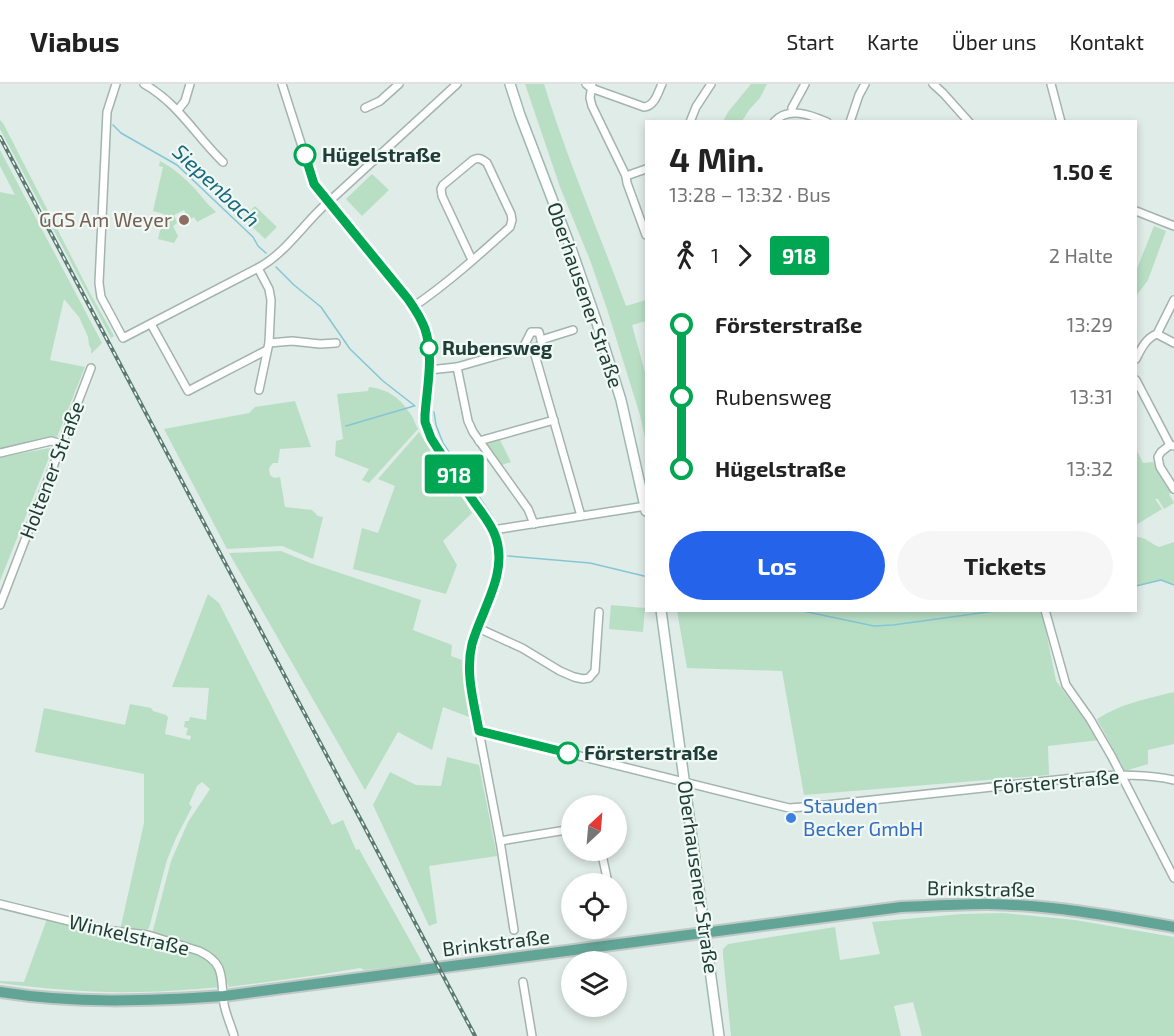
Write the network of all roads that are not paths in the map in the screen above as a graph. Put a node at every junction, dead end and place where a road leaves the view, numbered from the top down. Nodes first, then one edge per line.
1 (116, 84) edge
2 (144, 84) edge
3 (190, 84) edge
4 (282, 84) edge
5 (399, 84) edge
6 (457, 84) edge
7 (510, 84) edge
8 (662, 84) edge
9 (711, 84) edge
10 (805, 84) edge
11 (865, 84) edge
12 (933, 84) edge
13 (1051, 84) edge
14 (590, 85) edge
15 (365, 108) dead end
16 (178, 110) junction
17 (792, 112) junction
18 (691, 120) edge
19 (776, 120) edge
20 (823, 120) edge
21 (851, 120) edge
22 (967, 120) edge
23 (1060, 120) edge
24 (224, 162) dead end
25 (645, 170) edge
26 (626, 176) junction
27 (328, 201) junction
28 (1137, 211) edge
29 (1174, 226) edge
30 (645, 232) edge
31 (472, 260) junction
32 (258, 268) junction
33 (1174, 300) edge
34 (413, 306) junction
35 (151, 324) junction
36 (573, 330) dead end
37 (1157, 334) junction
38 (541, 340) junction
39 (336, 343) dead end
40 (1174, 343) edge
41 (268, 347) junction
42 (523, 348) junction
43 (533, 348) junction
44 (1137, 357) edge
45 (457, 367) junction
46 (91, 368) dead end
47 (429, 370) junction
48 (1137, 382) edge
49 (259, 390) dead end
50 (554, 420) junction
51 (479, 441) junction
52 (62, 444) junction
53 (1172, 445) edge
54 (0, 453) edge
55 (1174, 489) edge
56 (645, 502) edge
57 (645, 506) edge
58 (581, 516) junction
59 (534, 524) junction
60 (493, 530) junction
61 (0, 605) edge
62 (599, 612) dead end
63 (662, 612) edge
64 (1046, 612) edge
65 (478, 628) junction
66 (479, 731) junction
67 (1122, 775) junction
68 (1174, 780) edge
69 (685, 782) junction
70 (561, 831) edge
71 (500, 841) junction
72 (1174, 878) edge
73 (0, 904) edge
74 (1174, 927) edge
75 (514, 930) dead end
76 (706, 933) junction
77 (523, 982) dead end
78 (0, 992) edge
79 (224, 996) junction
80 (234, 1036) edge
81 (532, 1036) edge
82 (719, 1036) edge

1 - 35 street
2 - 16 street
3 - 16 street
4 - 27 street
5 - 15 street
6 - 27 street
7 - 56 main road, Oberhausener Straße
8 - 14 street
9 - 18 street
10 - 17 street
11 - 21 street
12 - 22 street
13 - 23 street
14 - 26 street
16 - 24 street
17 - 19 street
17 - 20 street
25 - 26 street
26 - 30 street
27 - 32 street
27 - 34 street
28 - 29 street
31 - 31 street
31 - 34 street
32 - 35 street
32 - 41 street
33 - 37 street
34 - 47 street
35 - 41 street
36 - 38 street
37 - 40 street
37 - 44 street
38 - 42 street
38 - 43 street
39 - 41 street
41 - 49 street
42 - 43 street
42 - 45 street
43 - 50 street
45 - 47 street
45 - 51 street
46 - 52 street, Holtener Straße
47 - 60 street
48 - 53 street
50 - 51 street
50 - 58 street
51 - 59 street
52 - 54 street
52 - 61 street, Holtener Straße
53 - 55 street
57 - 58 street
58 - 59 street
59 - 60 street
60 - 65 street
62 - 65 street
63 - 69 main road, Oberhausener Straße
64 - 67 street
65 - 66 street
66 - 69 street, Försterstraße
66 - 71 street
67 - 68 street, Försterstraße
67 - 69 street, Försterstraße
67 - 72 street
69 - 76 main road, Oberhausener Straße
70 - 71 street
71 - 75 street
73 - 79 street, Winkelstraße
74 - 76 main road, Brinkstraße
76 - 79 main road, Brinkstraße
76 - 82 main road, Oberhausener Straße
77 - 81 street
78 - 79 main road, Brinkstraße
79 - 80 street, Winkelstraße

